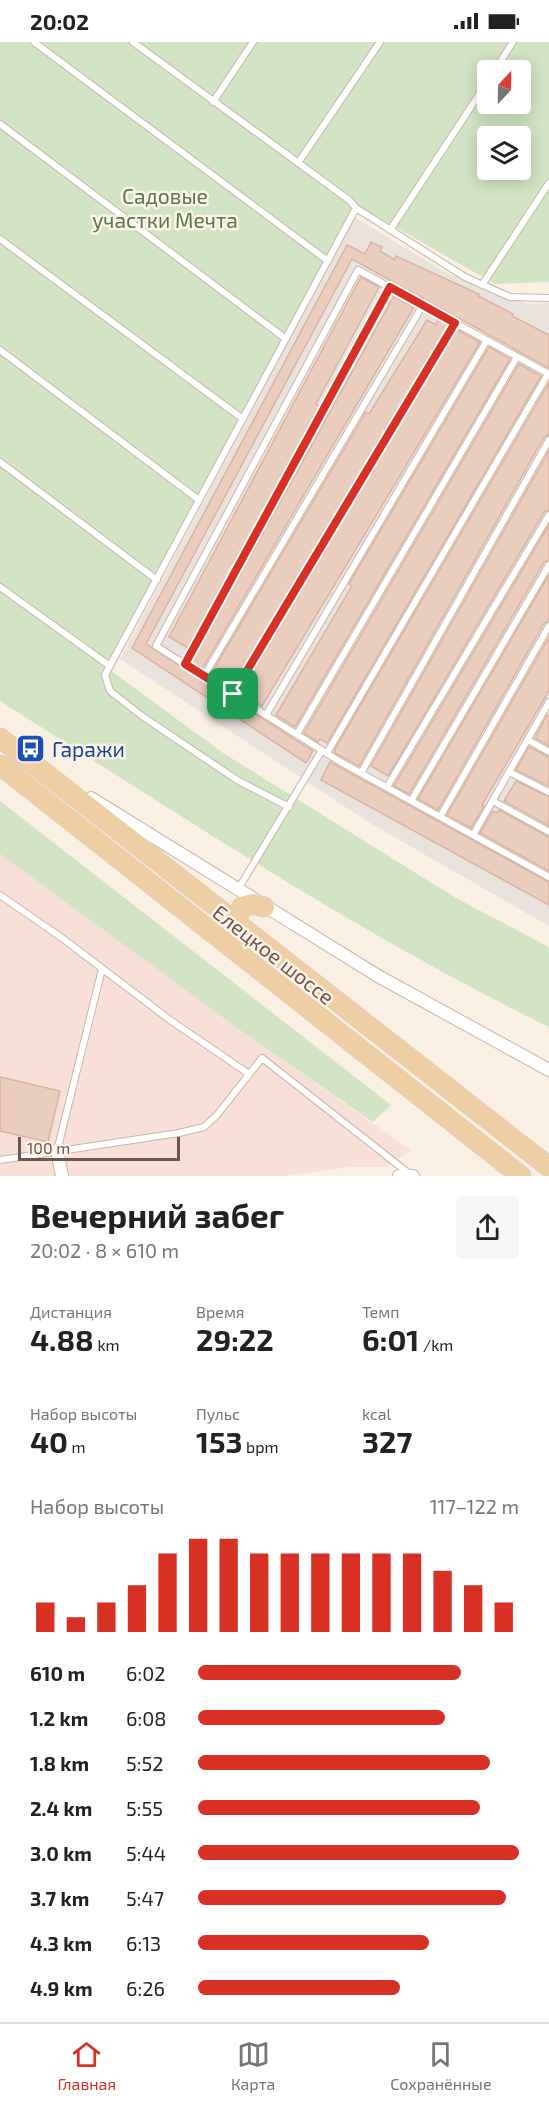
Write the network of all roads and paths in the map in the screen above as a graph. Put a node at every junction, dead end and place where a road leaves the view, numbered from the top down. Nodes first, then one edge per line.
1 (34, 42) edge
2 (133, 42) edge
3 (253, 42) edge
4 (380, 42) edge
5 (513, 42) edge
6 (501, 60) edge
7 (477, 98) edge
8 (213, 102) junction
9 (0, 124) edge
10 (298, 163) junction
11 (549, 183) edge
12 (356, 208) junction
13 (390, 230) junction
14 (0, 239) edge
15 (328, 261) junction
16 (482, 285) junction
17 (390, 287) junction
18 (549, 298) edge
19 (423, 305) junction
20 (455, 323) junction
21 (286, 339) junction
22 (487, 340) junction
23 (0, 351) edge
24 (517, 357) junction
25 (549, 374) edge
26 (243, 419) junction
27 (549, 440) edge
28 (0, 462) edge
29 (199, 500) junction
30 (549, 515) edge
31 (549, 566) edge
32 (157, 580) junction
33 (0, 587) edge
34 (549, 626) edge
35 (185, 664) junction
36 (110, 666) junction
37 (204, 676) junction
38 (233, 694) junction
39 (548, 705) edge
40 (266, 715) junction
41 (297, 734) junction
42 (0, 738) edge
43 (528, 740) junction
44 (16, 751) junction
45 (325, 752) junction
46 (549, 752) edge
47 (0, 765) edge
48 (361, 772) junction
49 (509, 772) junction
50 (387, 787) junction
51 (549, 792) edge
52 (411, 801) junction
53 (493, 801) junction
54 (289, 807) junction
55 (440, 816) junction
56 (549, 832) edge
57 (473, 835) junction
58 (549, 877) edge
59 (237, 891) junction
60 (1, 897) edge
61 (264, 908) junction
62 (244, 931) junction
63 (102, 969) junction
64 (549, 1070) edge
65 (249, 1074) junction
66 (57, 1151) junction
67 (0, 1160) edge
68 (549, 1167) edge
69 (62, 1176) edge
70 (408, 1176) edge
71 (521, 1176) edge

1 - 15 lane
2 - 8 lane
3 - 8 lane
4 - 10 lane
5 - 6 lane
7 - 13 lane
8 - 10 lane
9 - 21 lane
10 - 12 lane
11 - 16 lane
12 - 13 lane
12 - 15 lane
13 - 16 lane
14 - 26 lane
15 - 21 lane
16 - 18 lane
17 - 19 lane
17 - 35 lane
17 - 35 lane
19 - 20 lane
19 - 37 lane
20 - 22 lane
20 - 38 lane
21 - 26 lane
22 - 24 lane
22 - 40 lane
23 - 29 lane
24 - 25 lane
24 - 41 lane
25 - 45 lane
26 - 29 lane
27 - 48 lane
28 - 32 lane
29 - 32 lane
30 - 50 lane
31 - 52 lane
32 - 36 lane
33 - 36 lane
34 - 55 lane
35 - 37 lane
36 - 54 lane
37 - 38 lane
38 - 40 lane
39 - 43 lane
40 - 41 lane
41 - 45 lane
42 - 44 main road, Елецкое шоссе
43 - 46 lane
43 - 49 lane
44 - 59 street
44 - 62 main road, Елецкое шоссе
45 - 48 lane
45 - 54 lane
47 - 71 main road, Елецкое шоссе
48 - 50 lane
49 - 51 lane
49 - 53 lane
50 - 52 lane
52 - 55 lane
53 - 56 lane
53 - 57 lane
54 - 59 lane
55 - 57 lane
57 - 58 lane
59 - 61 street
60 - 63 lane
61 - 62 main road
61 - 64 street
62 - 68 main road, Елецкое шоссе
63 - 65 lane
63 - 66 lane
65 - 66 lane
65 - 70 lane
66 - 67 lane
66 - 69 street

